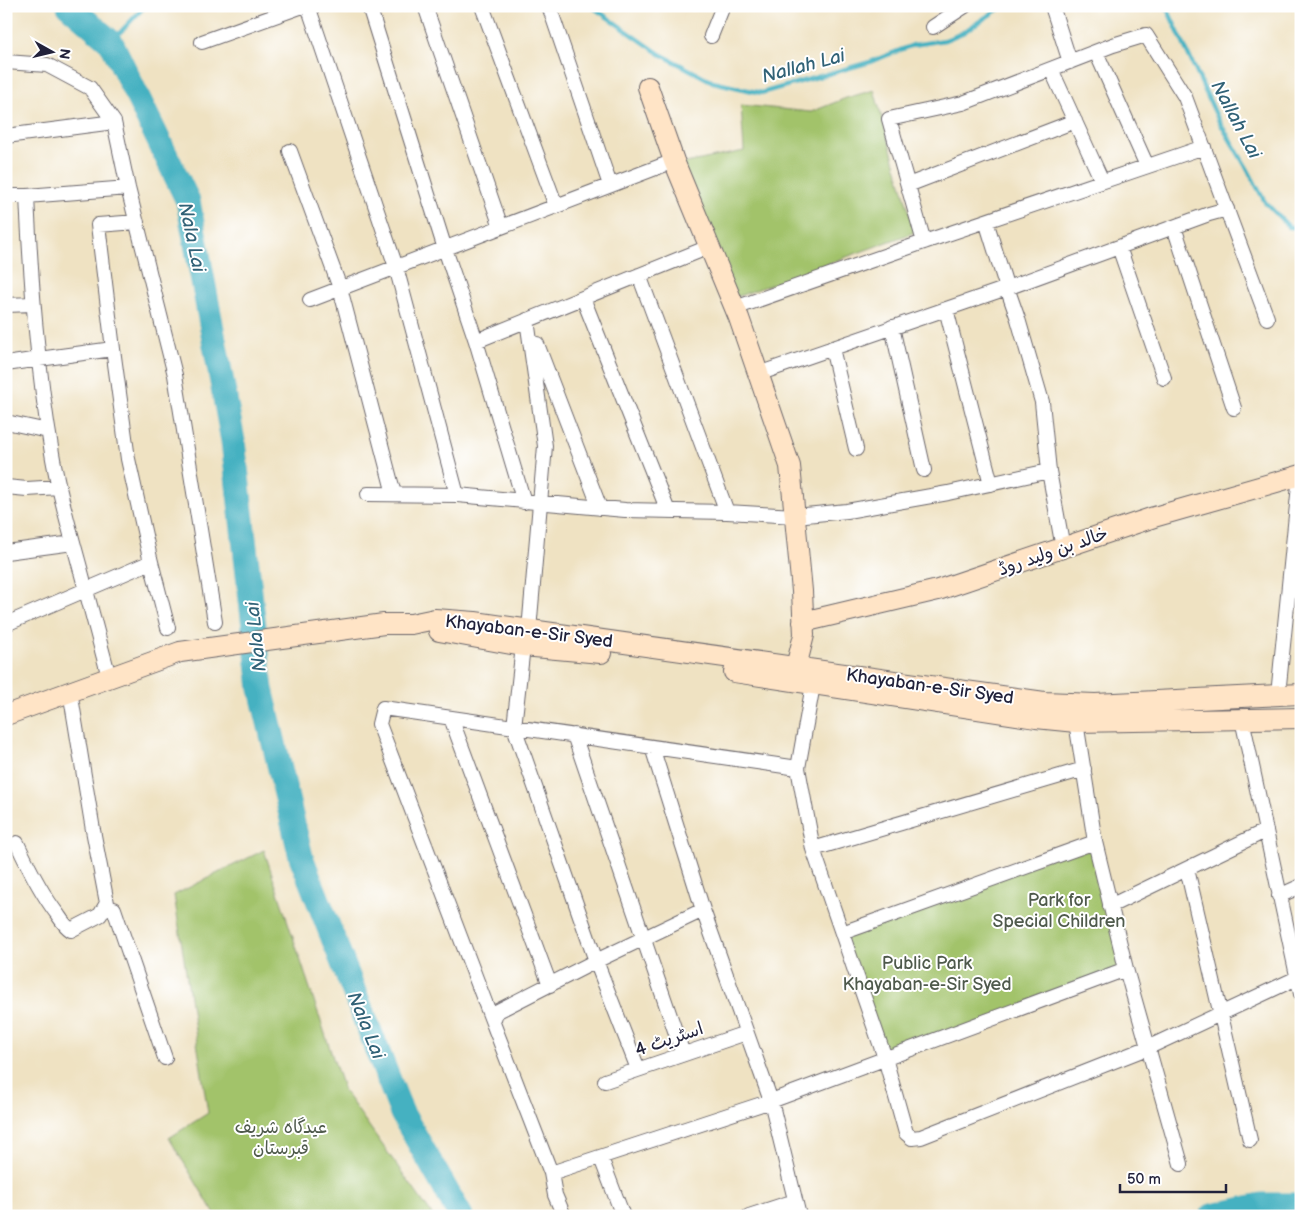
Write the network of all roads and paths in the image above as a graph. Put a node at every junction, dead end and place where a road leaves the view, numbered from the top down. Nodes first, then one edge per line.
1 (303, 6) edge
2 (308, 6) edge
3 (370, 6) edge
4 (425, 6) edge
5 (482, 6) edge
6 (550, 6) edge
7 (723, 6) edge
8 (965, 6) edge
9 (1052, 6) edge
10 (933, 27) dead end
11 (711, 36) dead end
12 (202, 42) dead end
13 (1096, 52) junction
14 (6, 62) edge
15 (1070, 62) junction
16 (1051, 69) junction
17 (648, 87) dead end
18 (1075, 121) junction
19 (114, 122) junction
20 (6, 136) edge
21 (1204, 147) junction
22 (290, 151) dead end
23 (674, 161) junction
24 (1146, 166) junction
25 (1102, 181) junction
26 (610, 186) junction
27 (908, 186) junction
28 (128, 188) junction
29 (6, 196) edge
30 (27, 196) junction
31 (556, 206) junction
32 (1227, 209) junction
33 (986, 221) junction
34 (137, 222) junction
35 (502, 227) junction
36 (1174, 227) junction
37 (924, 242) junction
38 (710, 246) junction
39 (1119, 247) junction
40 (444, 249) junction
41 (396, 267) junction
42 (639, 275) junction
43 (340, 288) junction
44 (1007, 288) junction
45 (583, 298) junction
46 (310, 300) dead end
47 (33, 304) junction
48 (6, 305) edge
49 (735, 308) junction
50 (946, 309) junction
51 (1268, 318) dead end
52 (527, 320) junction
53 (892, 327) junction
54 (476, 341) junction
55 (832, 348) junction
56 (113, 349) junction
57 (39, 359) junction
58 (6, 364) edge
59 (758, 374) junction
60 (1164, 378) dead end
61 (1234, 408) dead end
62 (6, 422) edge
63 (48, 431) junction
64 (856, 449) dead end
65 (924, 470) dead end
66 (1049, 471) junction
67 (1300, 475) edge
68 (991, 484) junction
69 (6, 487) edge
70 (59, 487) junction
71 (368, 494) dead end
72 (394, 494) junction
73 (457, 495) junction
74 (524, 502) junction
75 (540, 503) junction
76 (600, 508) junction
77 (668, 511) junction
78 (727, 512) junction
79 (795, 516) junction
80 (73, 543) junction
81 (1063, 548) junction
82 (6, 552) edge
83 (1296, 557) edge
84 (151, 562) junction
85 (86, 590) junction
86 (215, 622) dead end
87 (803, 622) junction
88 (6, 624) edge
89 (168, 628) dead end
90 (526, 638) junction
91 (796, 667) junction
92 (109, 678) junction
93 (813, 685) junction
94 (70, 692) junction
95 (1301, 694) edge
96 (1278, 696) junction
97 (6, 715) edge
98 (451, 718) junction
99 (1301, 718) edge
100 (1242, 719) junction
101 (1076, 722) junction
102 (514, 727) junction
103 (574, 736) junction
104 (652, 747) junction
105 (798, 768) junction
106 (1084, 769) junction
107 (1265, 831) junction
108 (1095, 842) junction
109 (17, 843) dead end
110 (813, 849) junction
111 (1187, 869) junction
112 (1301, 886) edge
113 (1279, 896) junction
114 (1110, 906) junction
115 (105, 907) junction
116 (703, 910) junction
117 (842, 934) junction
118 (644, 939) junction
119 (596, 961) junction
120 (1126, 969) junction
121 (1297, 978) junction
122 (550, 985) junction
123 (1301, 994) edge
124 (1220, 1014) junction
125 (492, 1023) junction
126 (746, 1033) junction
127 (1147, 1048) junction
128 (683, 1054) junction
129 (165, 1058) dead end
130 (885, 1058) junction
131 (638, 1069) junction
132 (605, 1081) dead end
133 (771, 1101) junction
134 (1250, 1140) dead end
135 (601, 1158) junction
136 (1181, 1164) dead end
137 (551, 1173) junction
138 (795, 1201) junction
139 (564, 1216) edge
140 (623, 1216) edge
141 (749, 1216) edge
142 (799, 1216) edge

1 - 12 street
2 - 41 street
3 - 40 street
4 - 35 street
5 - 31 street
6 - 26 street
7 - 11 street
8 - 10 street
9 - 15 street
13 - 15 street
13 - 21 street
13 - 24 street
14 - 19 street
15 - 16 street
16 - 18 street
16 - 27 street
17 - 23 main road
18 - 25 street
18 - 27 street
19 - 20 street
19 - 28 street
21 - 24 street
21 - 32 street
22 - 43 street
23 - 26 street
23 - 38 main road
24 - 25 street
25 - 33 street
26 - 31 street
27 - 37 street
28 - 30 street
28 - 34 street
29 - 30 street
30 - 47 street
31 - 35 street
32 - 36 street
32 - 51 street
33 - 37 street
33 - 44 street
34 - 56 street
34 - 86 street
35 - 40 street
36 - 39 street
36 - 61 street
37 - 49 street
38 - 42 street
38 - 49 main road
39 - 44 street
39 - 60 street
40 - 41 street
40 - 54 street
41 - 43 street
41 - 73 street
42 - 45 street
42 - 78 street
43 - 46 street
43 - 72 street
44 - 50 street
44 - 66 street
45 - 52 street
45 - 77 street
47 - 48 street
47 - 57 street
49 - 59 main road
50 - 53 street
50 - 68 street
52 - 54 street
52 - 75 street
52 - 76 street
53 - 55 street
53 - 65 street
54 - 74 street
55 - 59 street
55 - 64 street
56 - 57 street
56 - 84 street
57 - 58 street
57 - 63 street
59 - 79 main road
62 - 63 street
63 - 70 street
66 - 68 street
66 - 81 street
67 - 81 main road, خالد بن ولید روڈ
67 - 83 street
68 - 79 street
69 - 70 street
70 - 80 street
71 - 72 street
72 - 73 street
73 - 74 street
74 - 75 street
75 - 76 street
75 - 90 street
76 - 77 street
77 - 78 street
78 - 79 street
79 - 87 main road
80 - 82 street
80 - 85 street
81 - 87 main road, خالد بن ولید روڈ
83 - 96 street
84 - 85 street
84 - 89 street
85 - 88 street
85 - 92 street
87 - 91 main road
90 - 91 main road, Khayaban-e-Sir Syed
90 - 92 main road, Khayaban-e-Sir Syed
90 - 93 main road, Khayaban-e-Sir Syed
90 - 102 street
91 - 96 main road, Khayaban-e-Sir Syed
92 - 94 main road
93 - 101 main road, Khayaban-e-Sir Syed
93 - 105 street
94 - 97 main road
94 - 115 street
95 - 96 main road, Khayaban-e-Sir Syed
98 - 102 street
98 - 122 street
98 - 125 street
99 - 100 main road, Khayaban-e-Sir Syed
100 - 101 main road, Khayaban-e-Sir Syed
100 - 107 street
101 - 106 street
102 - 103 street
102 - 119 street
103 - 104 street
103 - 118 street
104 - 105 street
104 - 116 street
105 - 110 street
106 - 108 street
106 - 110 street
107 - 111 street
107 - 113 street
108 - 114 street
108 - 117 street
109 - 115 street
110 - 117 street
111 - 114 street
111 - 124 street
112 - 113 street
113 - 121 street
114 - 120 street
115 - 129 street
116 - 118 street
116 - 126 street
117 - 130 street
118 - 119 street
118 - 128 street
119 - 122 street
119 - 131 street
120 - 127 street
120 - 130 street
121 - 123 street
121 - 124 street
122 - 125 street
124 - 127 street
124 - 134 street
125 - 137 street
126 - 128 street, اسٹریٹ 4
126 - 133 street
127 - 130 street
127 - 136 street
128 - 131 street, اسٹریٹ 4
130 - 133 street
131 - 132 street, اسٹریٹ 4
133 - 135 street
133 - 138 street
135 - 137 street
135 - 140 street
137 - 139 street
138 - 141 street
138 - 142 street

